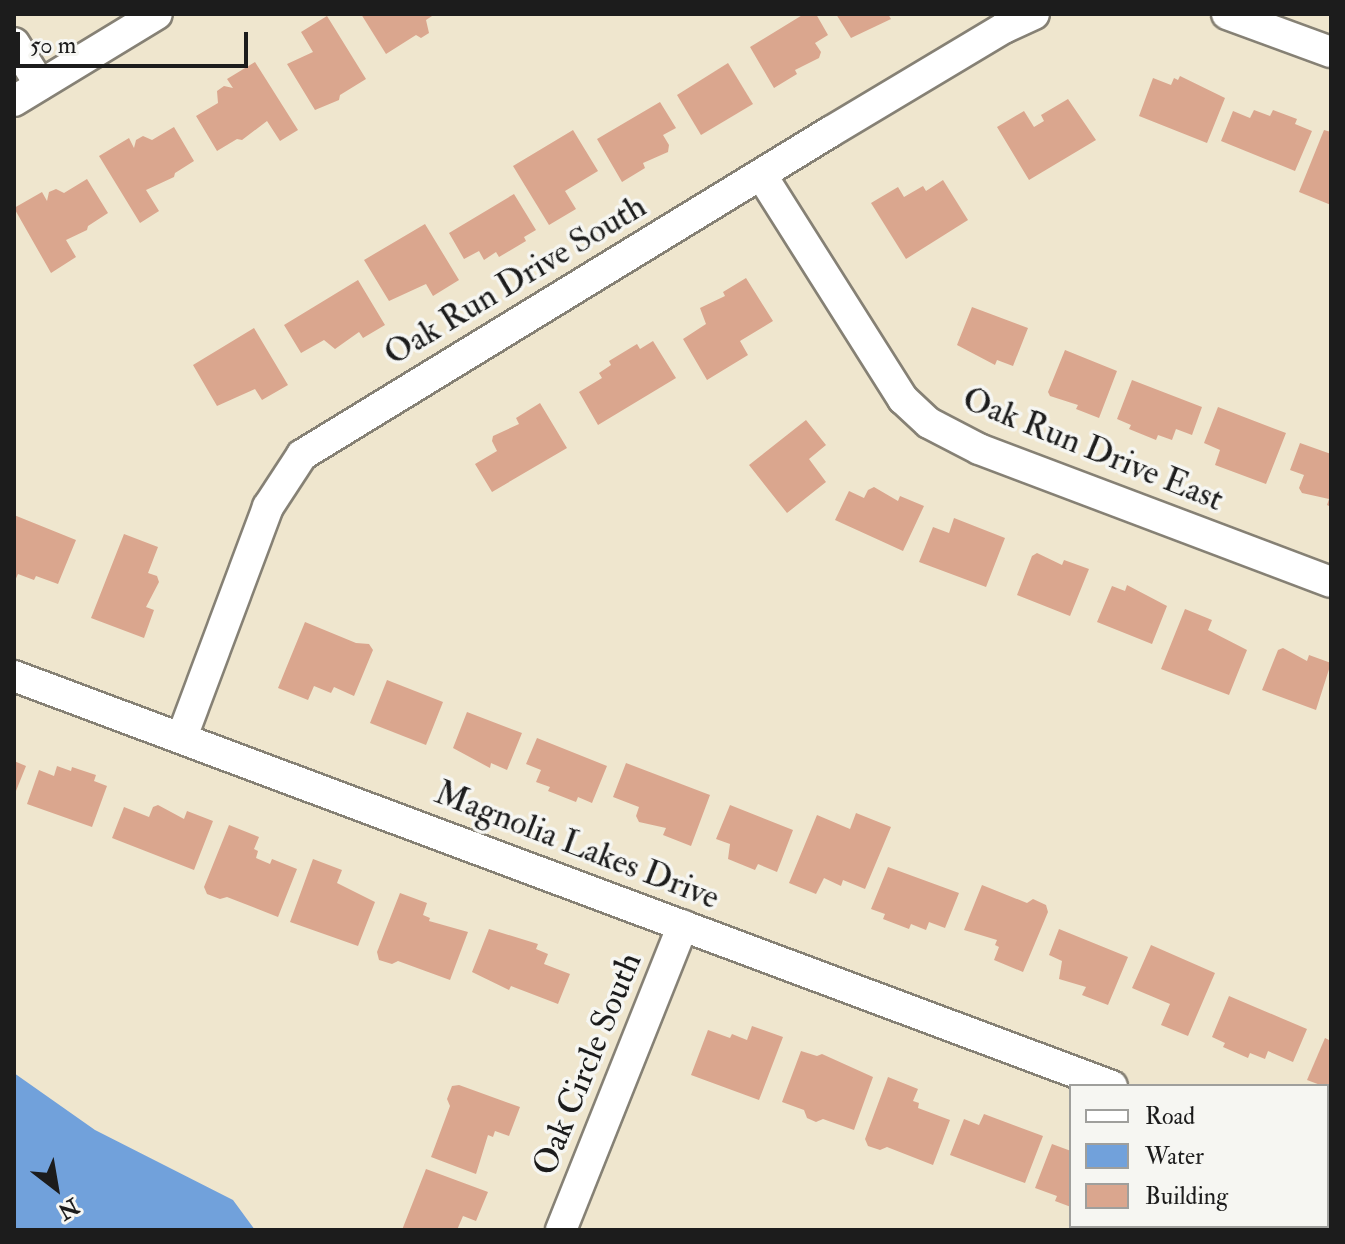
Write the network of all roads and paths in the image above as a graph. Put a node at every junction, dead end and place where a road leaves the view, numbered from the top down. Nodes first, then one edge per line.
1 (157, 14) edge
2 (1034, 14) edge
3 (1227, 14) edge
4 (14, 43) edge
5 (1331, 52) edge
6 (27, 93) edge
7 (762, 176) junction
8 (1331, 582) edge
9 (14, 676) edge
10 (182, 737) junction
11 (683, 925) junction
12 (1107, 1084) edge
13 (561, 1230) edge

1 - 6 street
2 - 7 street, Oak Run Drive South
3 - 5 street
4 - 6 street
7 - 8 street, Oak Run Drive East
7 - 10 street, Oak Run Drive South
9 - 10 street, Magnolia Lakes Drive
10 - 11 street, Magnolia Lakes Drive
11 - 12 street, Magnolia Lakes Drive
11 - 13 street, Oak Circle South

